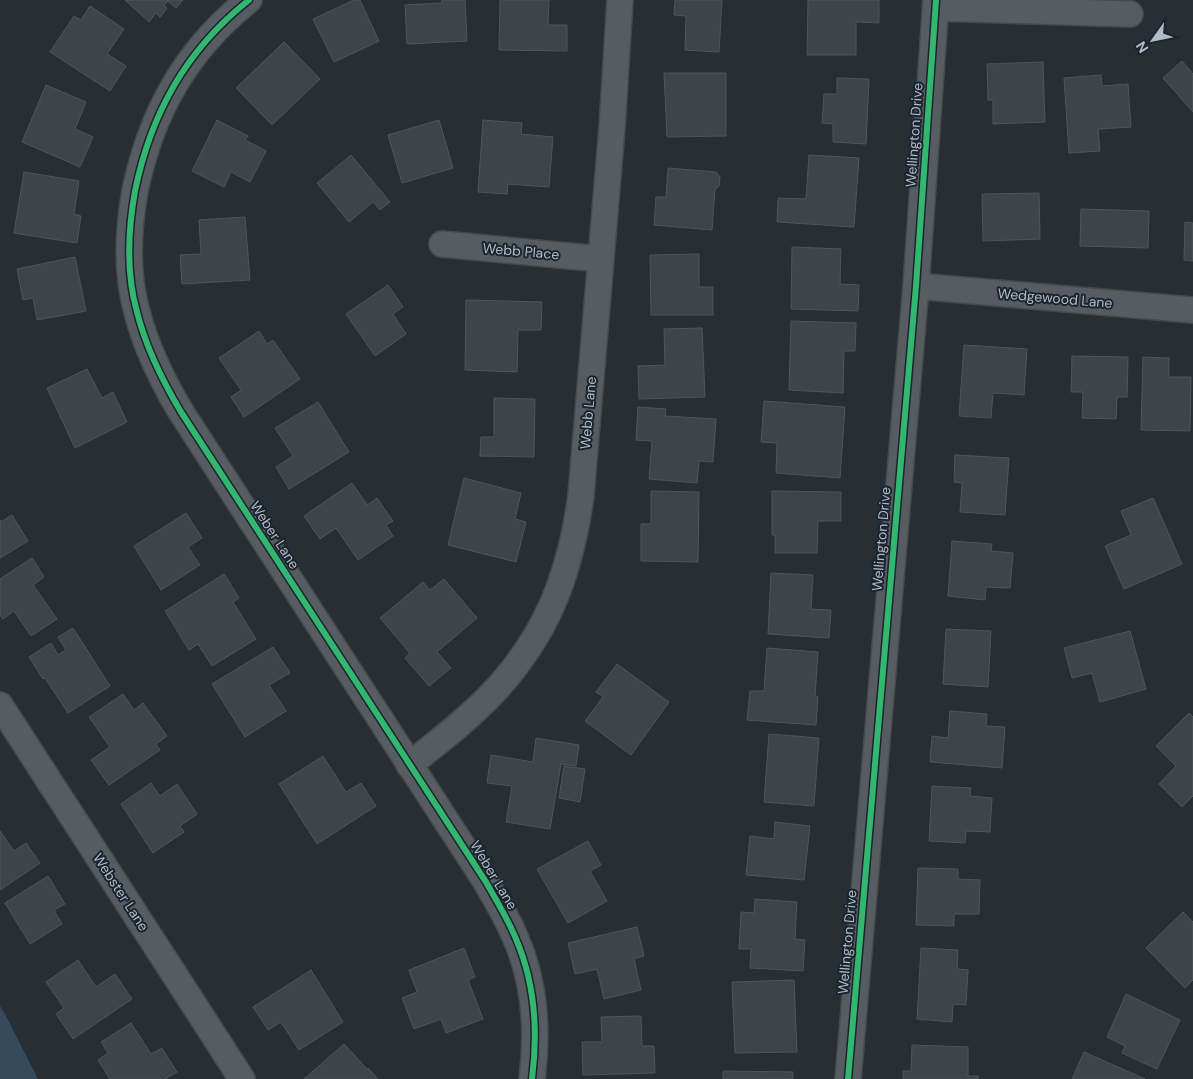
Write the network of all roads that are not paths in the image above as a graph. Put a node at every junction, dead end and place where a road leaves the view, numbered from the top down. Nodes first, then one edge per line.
1 (249, 0) edge
2 (620, 0) edge
3 (936, 4) edge
4 (1130, 14) dead end
5 (442, 244) dead end
6 (601, 259) junction
7 (916, 286) junction
8 (1193, 310) edge
9 (0, 705) edge
10 (409, 765) junction
11 (242, 1079) edge
12 (532, 1079) edge
13 (848, 1079) edge

1 - 10 street, Weber Lane
2 - 6 street, Webb Lane
3 - 4 street
3 - 7 street, Wellington Drive
5 - 6 street, Webb Place
6 - 10 street, Webb Lane
7 - 8 street, Wedgewood Lane
7 - 13 street, Wellington Drive
9 - 11 street, Webster Lane
10 - 12 street, Weber Lane

